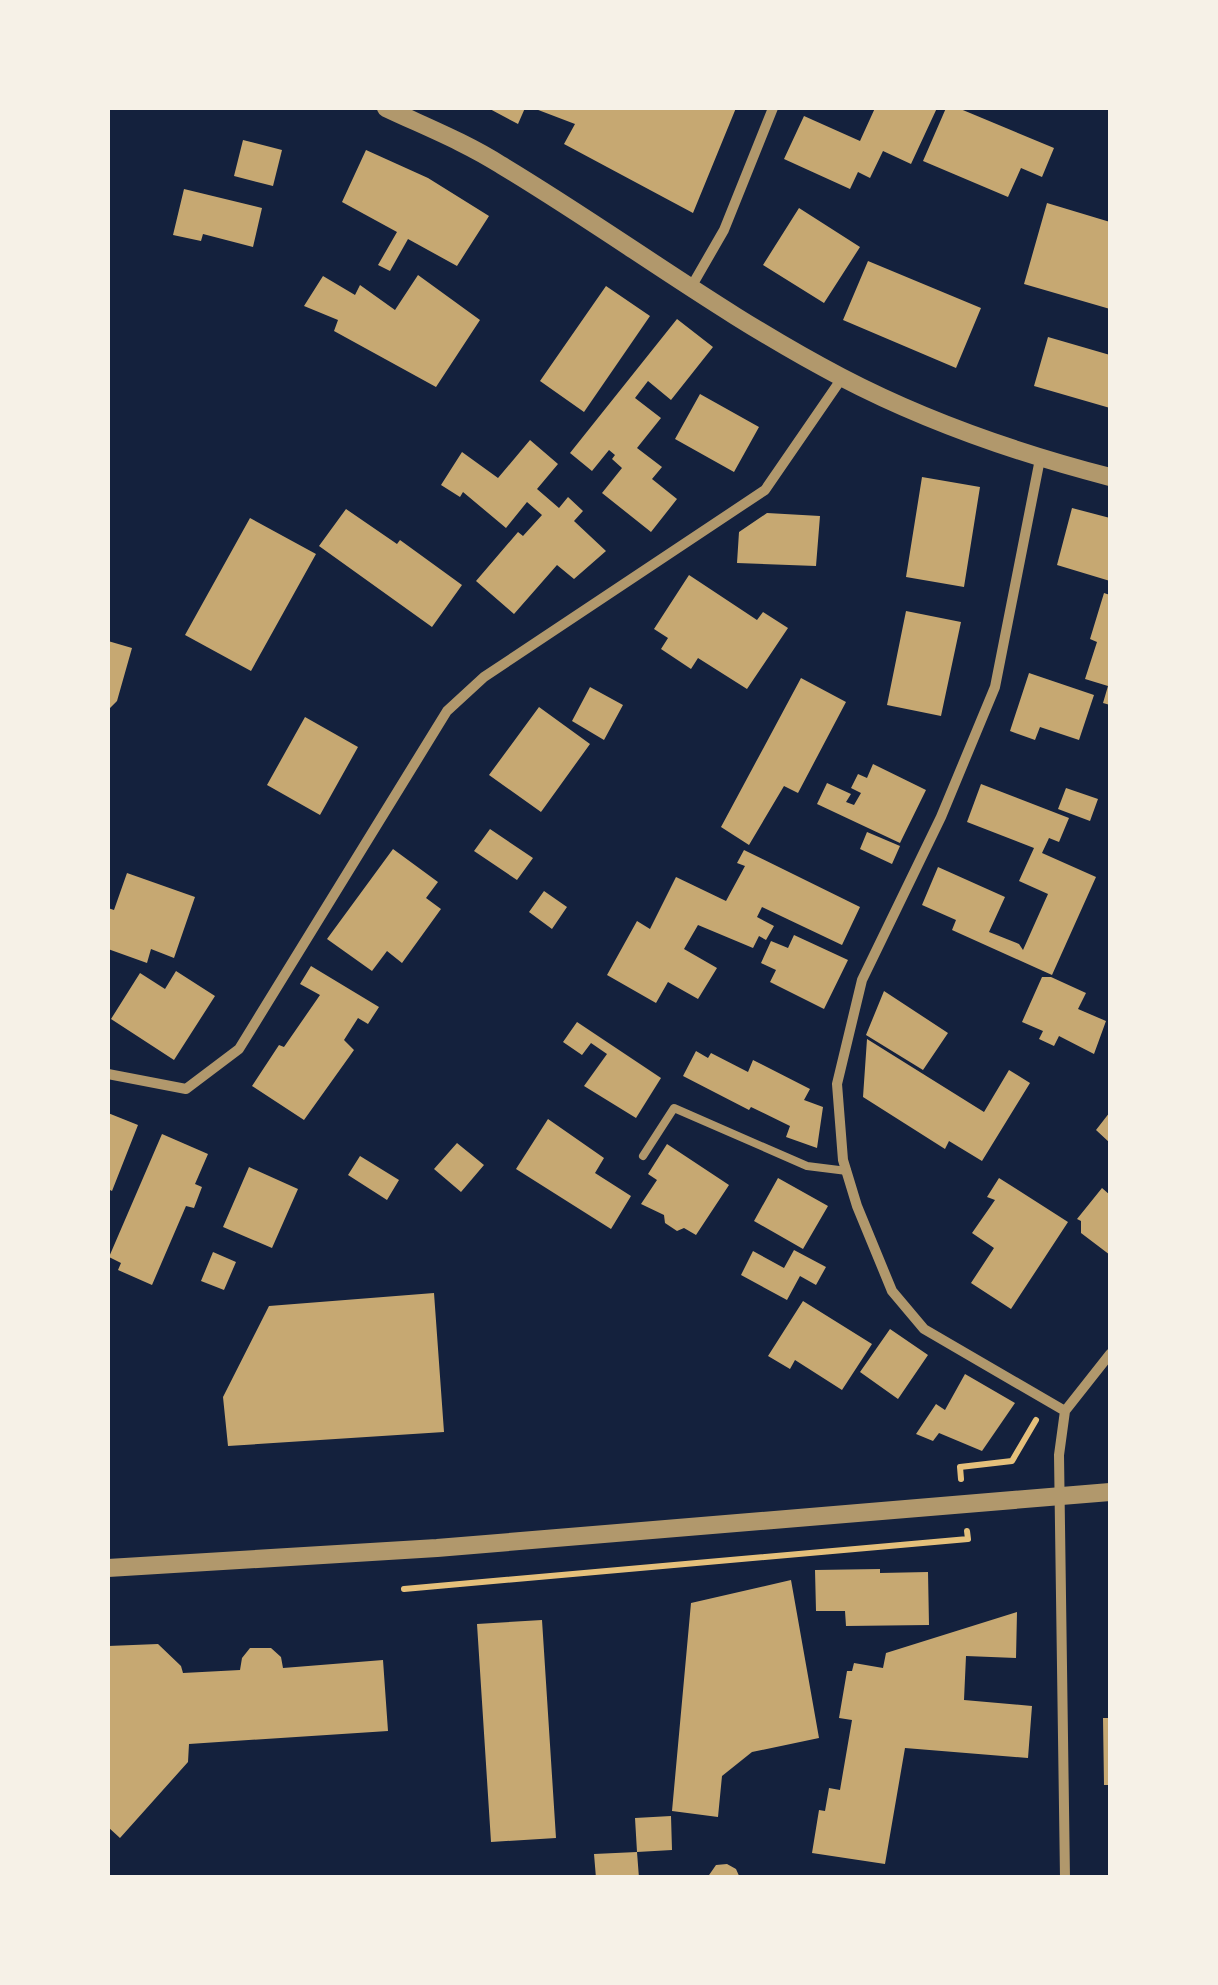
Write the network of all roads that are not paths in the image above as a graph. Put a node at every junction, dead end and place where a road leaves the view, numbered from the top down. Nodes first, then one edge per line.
1 (386, 108) edge
2 (773, 108) edge
3 (690, 290) junction
4 (842, 378) junction
5 (1040, 459) junction
6 (1110, 477) edge
7 (108, 1074) edge
8 (643, 1156) dead end
9 (847, 1171) junction
10 (1110, 1354) edge
11 (1065, 1411) junction
12 (1110, 1492) edge
13 (1060, 1497) junction
14 (108, 1568) edge
15 (1064, 1878) edge

1 - 3 street
2 - 3 street
3 - 4 street
4 - 5 street
4 - 7 street
5 - 6 street
5 - 9 street
8 - 9 lane
9 - 11 street
10 - 11 street
11 - 13 street
12 - 13 street
13 - 14 street
13 - 15 street

